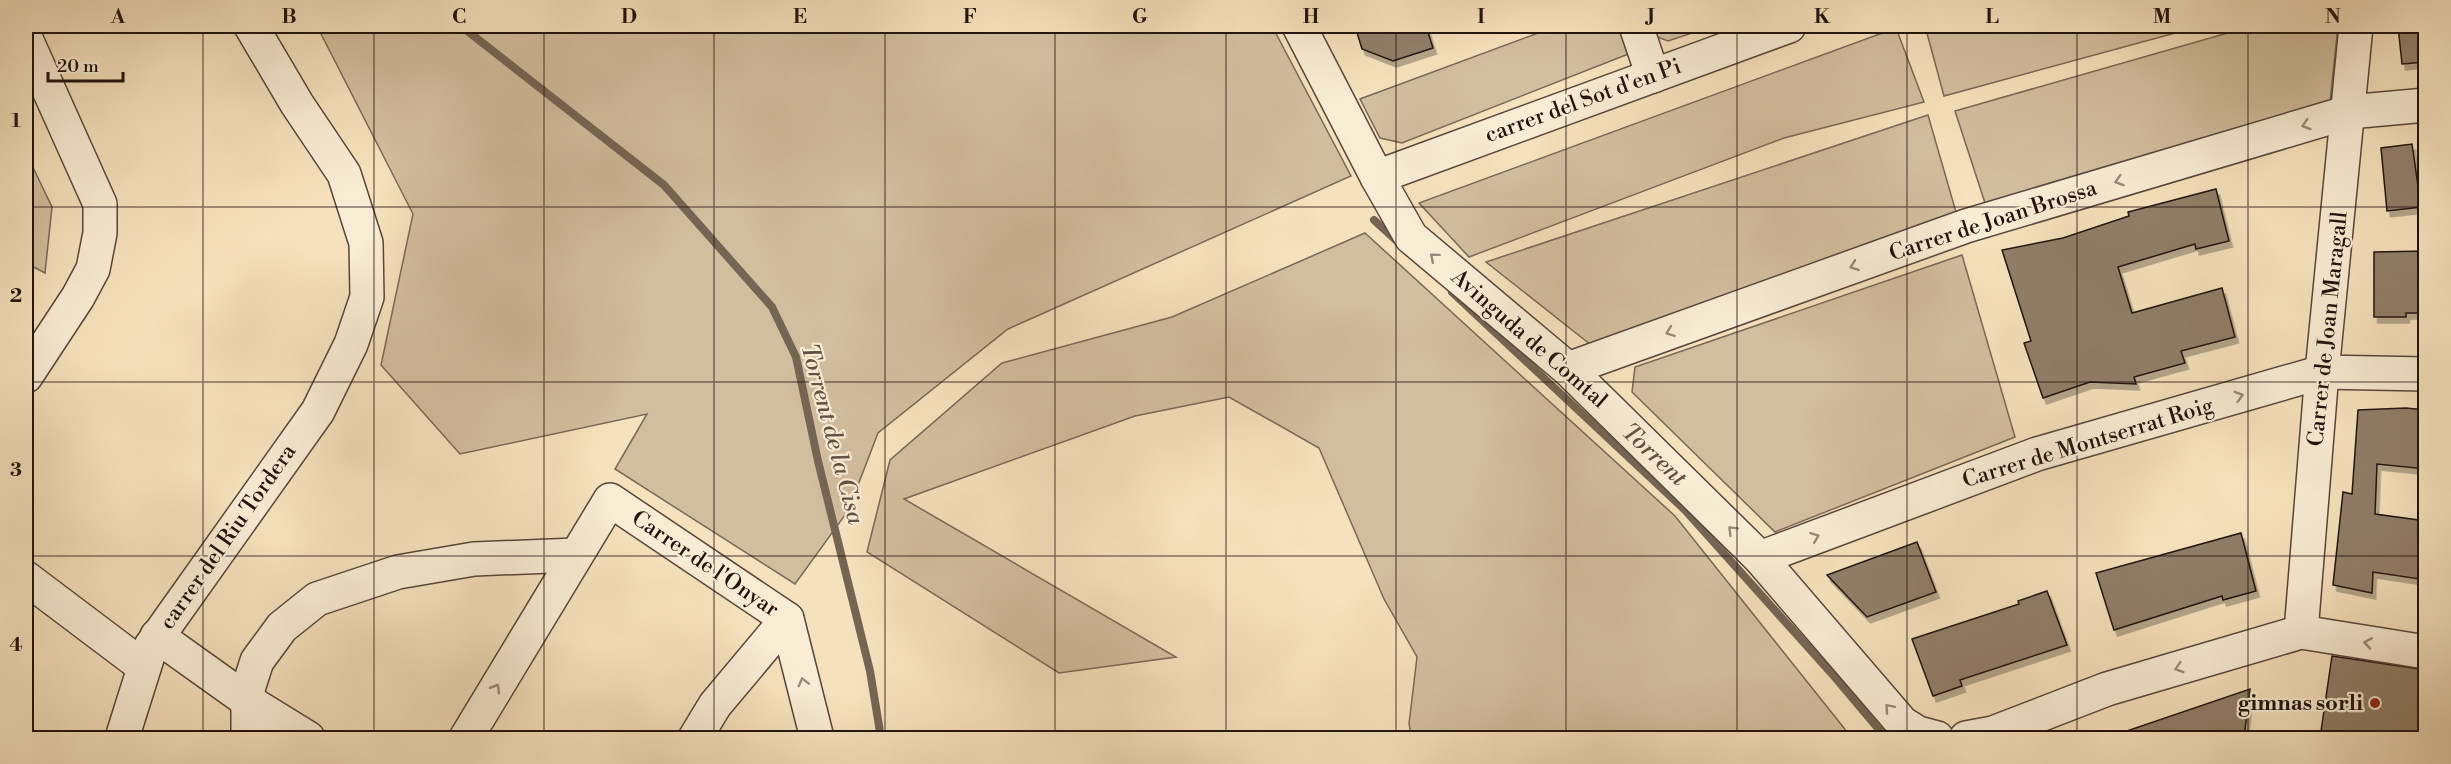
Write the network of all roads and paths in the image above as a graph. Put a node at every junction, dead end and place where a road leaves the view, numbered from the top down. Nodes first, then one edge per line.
1 (251, 26) edge
2 (1299, 26) edge
3 (1636, 26) edge
4 (1789, 26) edge
5 (2356, 26) edge
6 (26, 39) edge
7 (1653, 76) junction
8 (2426, 105) edge
9 (2349, 112) junction
10 (1377, 177) junction
11 (1568, 369) junction
12 (2322, 372) junction
13 (2426, 374) edge
14 (26, 376) edge
15 (576, 555) junction
16 (1760, 558) junction
17 (26, 578) edge
18 (787, 619) junction
19 (2301, 632) junction
20 (157, 636) junction
21 (2426, 652) edge
22 (144, 667) junction
23 (248, 701) junction
24 (122, 738) edge
25 (248, 738) edge
26 (308, 738) edge
27 (465, 738) edge
28 (695, 738) edge
29 (817, 738) edge
30 (1937, 738) edge
31 (1966, 738) edge

1 - 20 street, carrer del Riu Tordera
2 - 10 street, Avinguda de Comtal
3 - 7 street
4 - 7 street, carrer del Sot d'en Pi
5 - 9 street, Carrer de Joan Maragall
6 - 14 street
7 - 10 street, carrer del Sot d'en Pi
8 - 9 street, Carrer de Joan Brossa
9 -> 11 street, Carrer de Joan Brossa
9 - 12 street, Carrer de Joan Maragall
11 -> 10 street, Avinguda de Comtal
16 -> 11 street, Avinguda de Comtal
12 - 13 street, Carrer de Montserrat Roig
16 -> 12 street, Carrer de Montserrat Roig
12 - 19 street, Carrer de Joan Maragall
15 - 18 street, Carrer de l'Onyar
15 - 23 street
27 -> 15 street
30 -> 16 street, Avinguda de Comtal
17 - 22 street
18 - 28 street
29 -> 18 street, Carrer de l'Onyar
21 -> 19 street
19 -> 31 street
20 - 22 street, carrer del Riu Tordera
20 - 23 street
22 - 24 street, carrer del Riu Tordera
23 - 25 street
23 - 26 street

